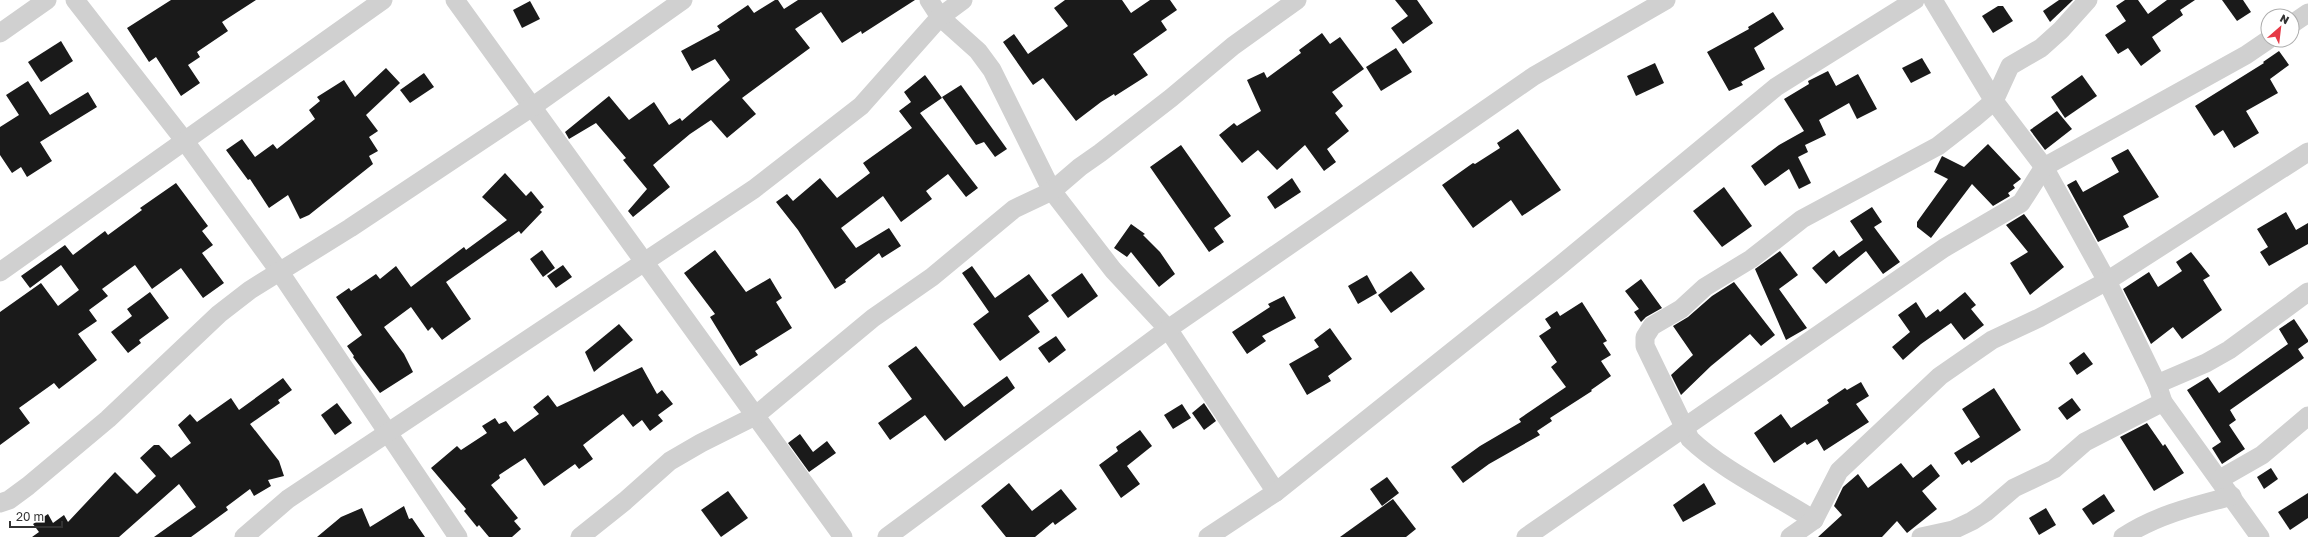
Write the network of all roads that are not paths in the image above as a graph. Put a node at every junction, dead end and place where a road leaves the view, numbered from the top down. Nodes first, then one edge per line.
1 (47, 0) edge
2 (75, 0) edge
3 (383, 0) edge
4 (455, 0) edge
5 (683, 0) edge
6 (929, 0) edge
7 (963, 0) edge
8 (1297, 0) edge
9 (1666, 0) edge
10 (1915, 0) edge
11 (1933, 0) edge
12 (2088, 0) edge
13 (940, 17) junction
14 (0, 33) edge
15 (2260, 45) edge
16 (1994, 101) junction
17 (532, 107) junction
18 (184, 140) junction
19 (2308, 152) edge
20 (2044, 167) junction
21 (1052, 191) junction
22 (644, 262) junction
23 (279, 271) junction
24 (0, 272) edge
25 (2108, 281) junction
26 (2308, 292) edge
27 (1168, 329) junction
28 (2157, 384) junction
29 (2163, 402) junction
30 (755, 416) junction
31 (2308, 416) edge
32 (1683, 429) junction
33 (390, 433) junction
34 (2220, 479) junction
35 (1276, 492) junction
36 (2232, 496) junction
37 (0, 503) edge
38 (1814, 520) junction
39 (244, 537) edge
40 (458, 537) edge
41 (580, 537) edge
42 (843, 537) edge
43 (887, 537) edge
44 (1208, 537) edge
45 (1526, 537) edge
46 (1790, 537) edge
47 (1921, 537) edge
48 (2123, 537) edge
49 (2260, 537) edge

1 - 14 street
2 - 18 street
3 - 18 street
4 - 17 street
5 - 17 street
6 - 13 street
7 - 13 street
8 - 21 street
9 - 27 street
10 - 35 street
11 - 16 street
12 - 16 street
13 - 21 street
13 - 22 street
15 - 20 street
16 - 20 street
16 - 32 street
17 - 22 street
17 - 23 street
18 - 23 street
18 - 24 street
19 - 25 street
20 - 25 street
20 - 32 street
21 - 27 street
21 - 30 street
22 - 30 street
22 - 33 street
23 - 33 street
23 - 37 street
25 - 28 street
25 - 38 street
26 - 28 street
27 - 35 street
27 - 43 street
28 - 29 street
29 - 34 street
29 - 47 street
30 - 41 street
30 - 42 street
31 - 34 street
32 - 38 street
32 - 45 street
33 - 39 street
33 - 40 street
34 - 36 street
35 - 44 street
36 - 48 street
36 - 49 street
38 - 46 street

